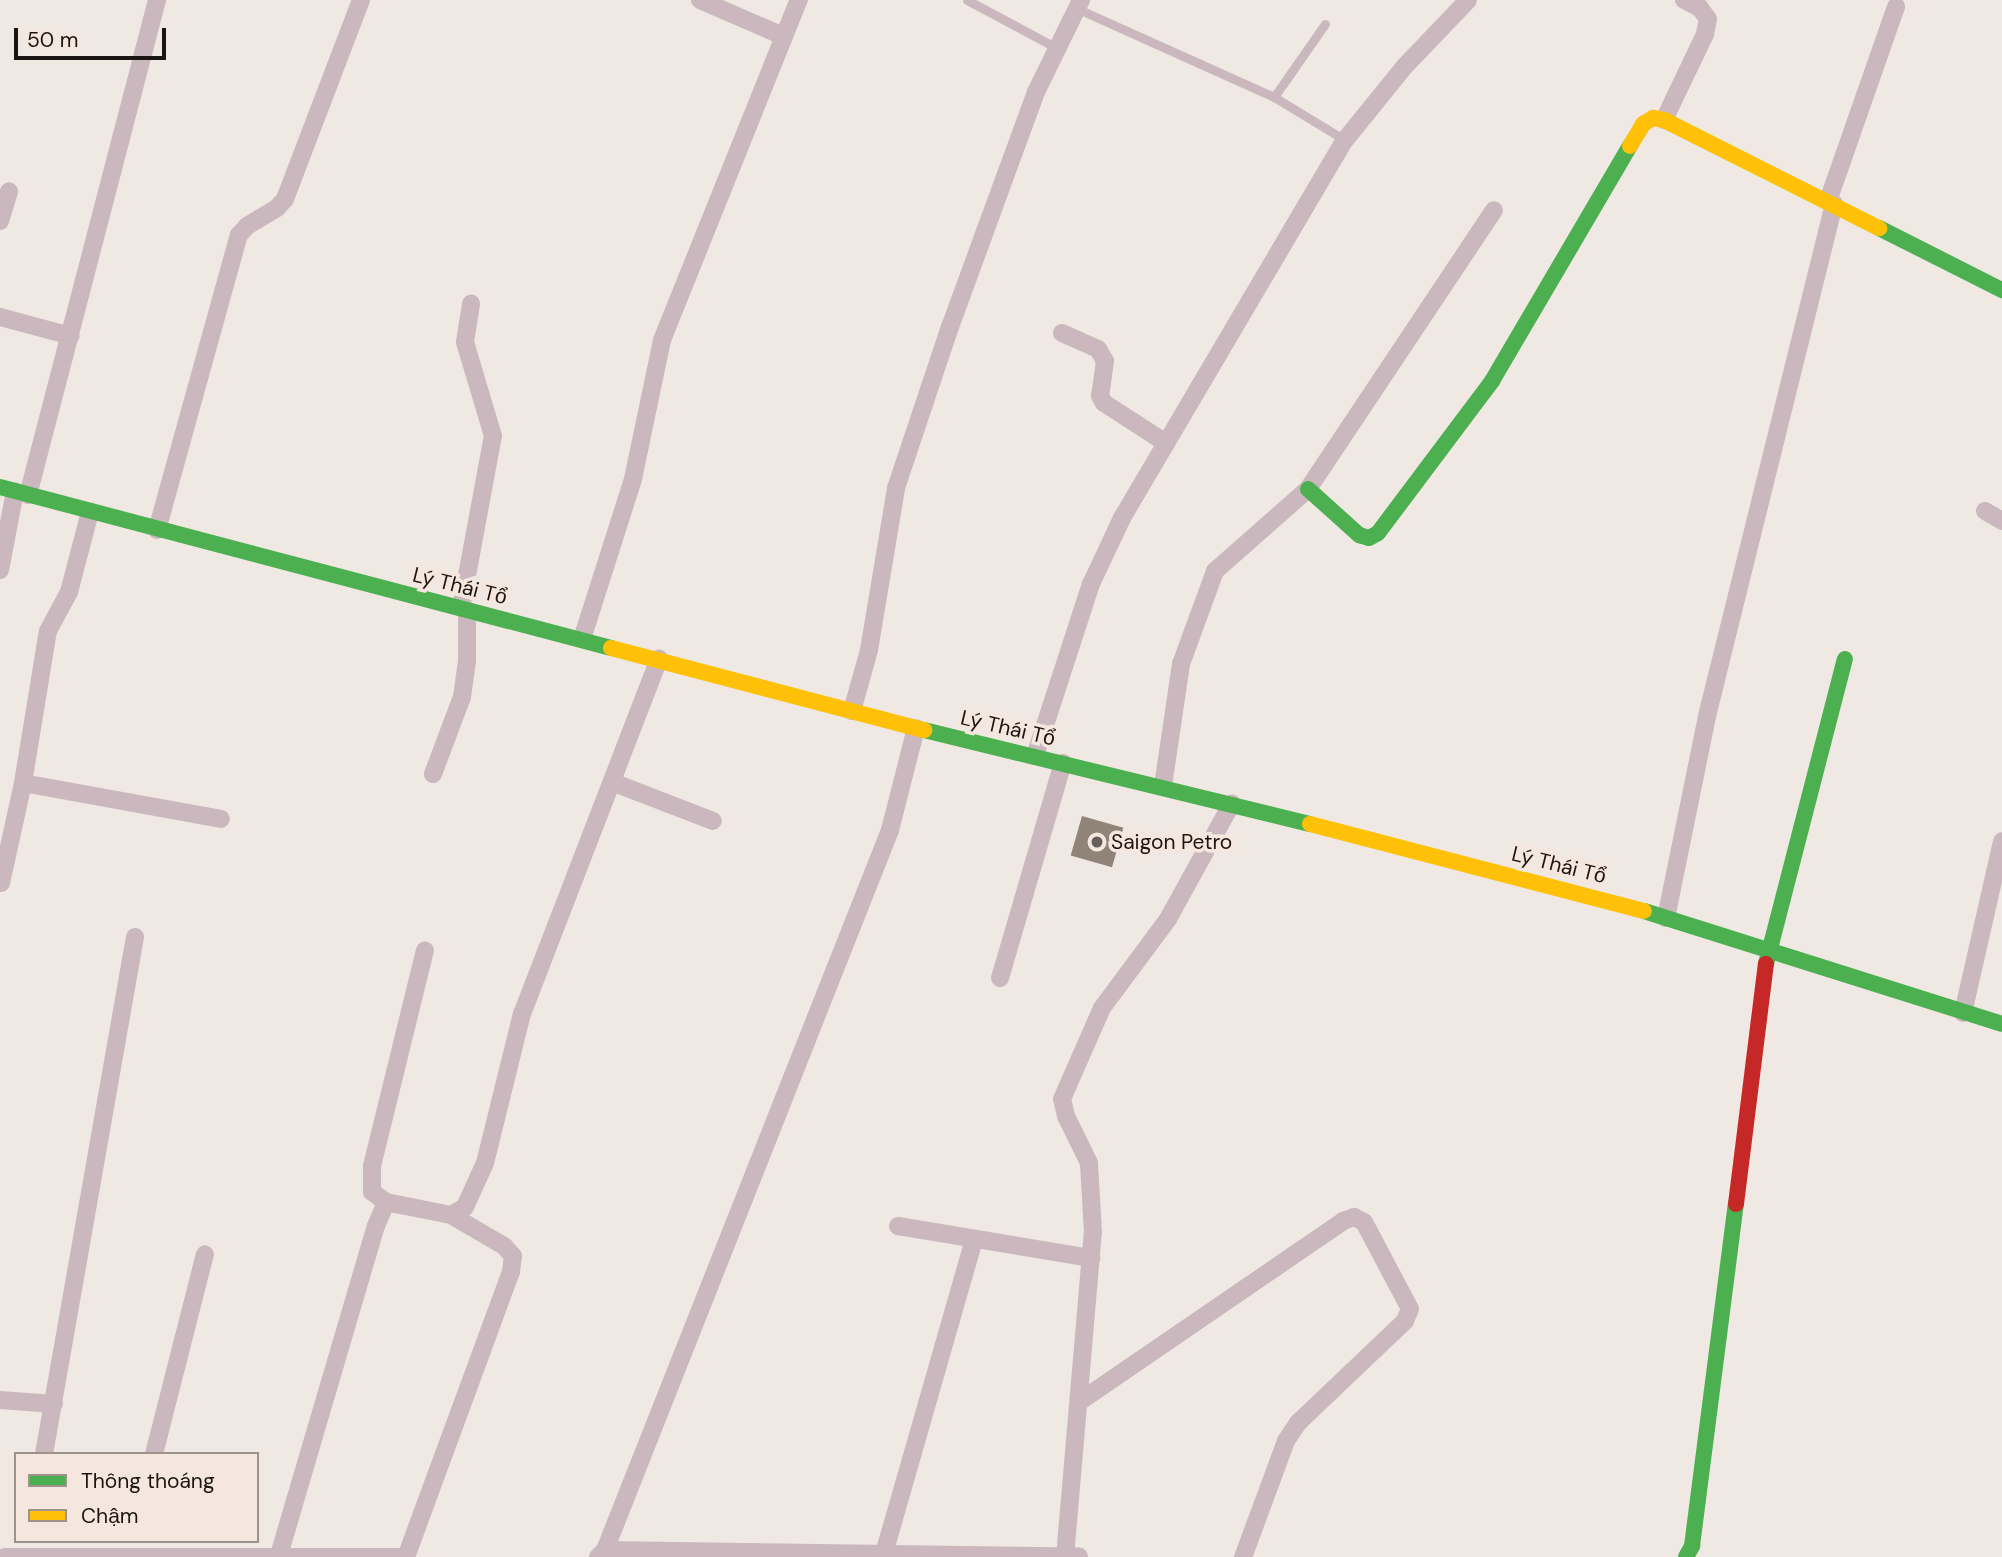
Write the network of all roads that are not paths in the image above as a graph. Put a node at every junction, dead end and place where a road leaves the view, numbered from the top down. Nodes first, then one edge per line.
1 (157, 0) edge
2 (361, 0) edge
3 (700, 0) edge
4 (799, 0) edge
5 (967, 0) edge
6 (1468, 0) edge
7 (1684, 0) edge
8 (1078, 4) edge
9 (1896, 7) dead end
10 (1325, 24) dead end
11 (783, 36) junction
12 (1055, 47) junction
13 (1274, 97) junction
14 (1664, 120) junction
15 (1345, 140) junction
16 (9, 191) dead end
17 (1831, 203) junction
18 (1494, 210) dead end
19 (0, 221) edge
20 (2002, 290) edge
21 (471, 303) dead end
22 (0, 317) edge
23 (1062, 333) dead end
24 (71, 336) junction
25 (1166, 443) junction
26 (1308, 489) junction
27 (14, 491) edge
28 (1985, 511) dead end
29 (90, 512) junction
30 (2002, 521) edge
31 (157, 530) junction
32 (0, 570) edge
33 (464, 609) junction
34 (582, 639) junction
35 (659, 659) junction
36 (1845, 659) dead end
37 (852, 711) junction
38 (916, 728) junction
39 (1035, 756) junction
40 (1063, 763) junction
41 (433, 774) dead end
42 (612, 782) junction
43 (23, 783) junction
44 (1163, 786) junction
45 (1232, 803) junction
46 (221, 820) dead end
47 (713, 821) dead end
48 (2002, 841) edge
49 (1, 883) edge
50 (1666, 918) junction
51 (135, 937) dead end
52 (425, 950) dead end
53 (1768, 950) junction
54 (1000, 978) dead end
55 (1964, 1013) junction
56 (2002, 1024) edge
57 (386, 1202) junction
58 (451, 1215) junction
59 (898, 1226) dead end
60 (974, 1239) junction
61 (205, 1254) dead end
62 (1091, 1258) junction
63 (0, 1400) edge
64 (1079, 1402) junction
65 (54, 1404) junction
66 (44, 1452) edge
67 (155, 1452) edge
68 (130, 1548) edge
69 (610, 1553) edge
70 (279, 1555) edge
71 (766, 1555) edge
72 (884, 1555) edge
73 (249, 1556) edge
74 (5, 1557) edge
75 (25, 1557) edge
76 (399, 1557) edge
77 (406, 1557) edge
78 (1065, 1557) edge
79 (1079, 1557) edge
80 (1243, 1557) edge
81 (1686, 1557) edge

1 - 24 street
2 - 31 street
3 - 11 street
4 - 11 street
5 - 12 lane
6 - 15 street
7 - 14 street
8 - 12 street
8 - 13 lane
9 - 17 street
10 - 13 lane
11 - 34 street
12 - 37 street
13 - 15 lane
14 - 17 main road
14 - 26 main road
15 - 25 street
16 - 19 street
17 - 20 main road
17 - 50 street
18 - 26 street
21 - 33 street
22 - 24 street
23 - 25 street
24 - 27 street
25 - 39 street
26 - 44 street
27 - 29 main road, Lý Thái Tổ
27 - 32 street
28 - 30 street
29 - 31 main road, Lý Thái Tổ
29 - 43 street
31 - 33 main road, Lý Thái Tổ
33 - 34 main road, Lý Thái Tổ
33 - 41 street
34 - 35 main road, Lý Thái Tổ
35 - 37 main road, Lý Thái Tổ
35 - 42 street
36 - 53 main road
37 - 38 main road, Lý Thái Tổ
38 - 39 main road, Lý Thái Tổ
38 - 69 street
39 - 40 main road, Lý Thái Tổ
40 - 44 main road, Lý Thái Tổ
40 - 54 street
42 - 47 street
42 - 58 street
43 - 46 street
43 - 49 street
44 - 45 main road, Lý Thái Tổ
45 - 50 main road, Lý Thái Tổ
45 - 62 street
48 - 55 street
50 - 53 main road, Lý Thái Tổ
51 - 65 street
52 - 57 street
53 - 55 main road, Lý Thái Tổ
53 - 81 main road
55 - 56 main road, Lý Thái Tổ
57 - 58 street
57 - 70 street
58 - 77 street
59 - 60 street
60 - 62 street
60 - 72 street
61 - 67 street
62 - 64 street
63 - 65 street
64 - 78 street
64 - 80 street
65 - 66 street
68 - 73 street
68 - 75 street
69 - 71 street
70 - 73 street
70 - 76 street
71 - 72 street
72 - 78 street
74 - 75 street
78 - 79 street

